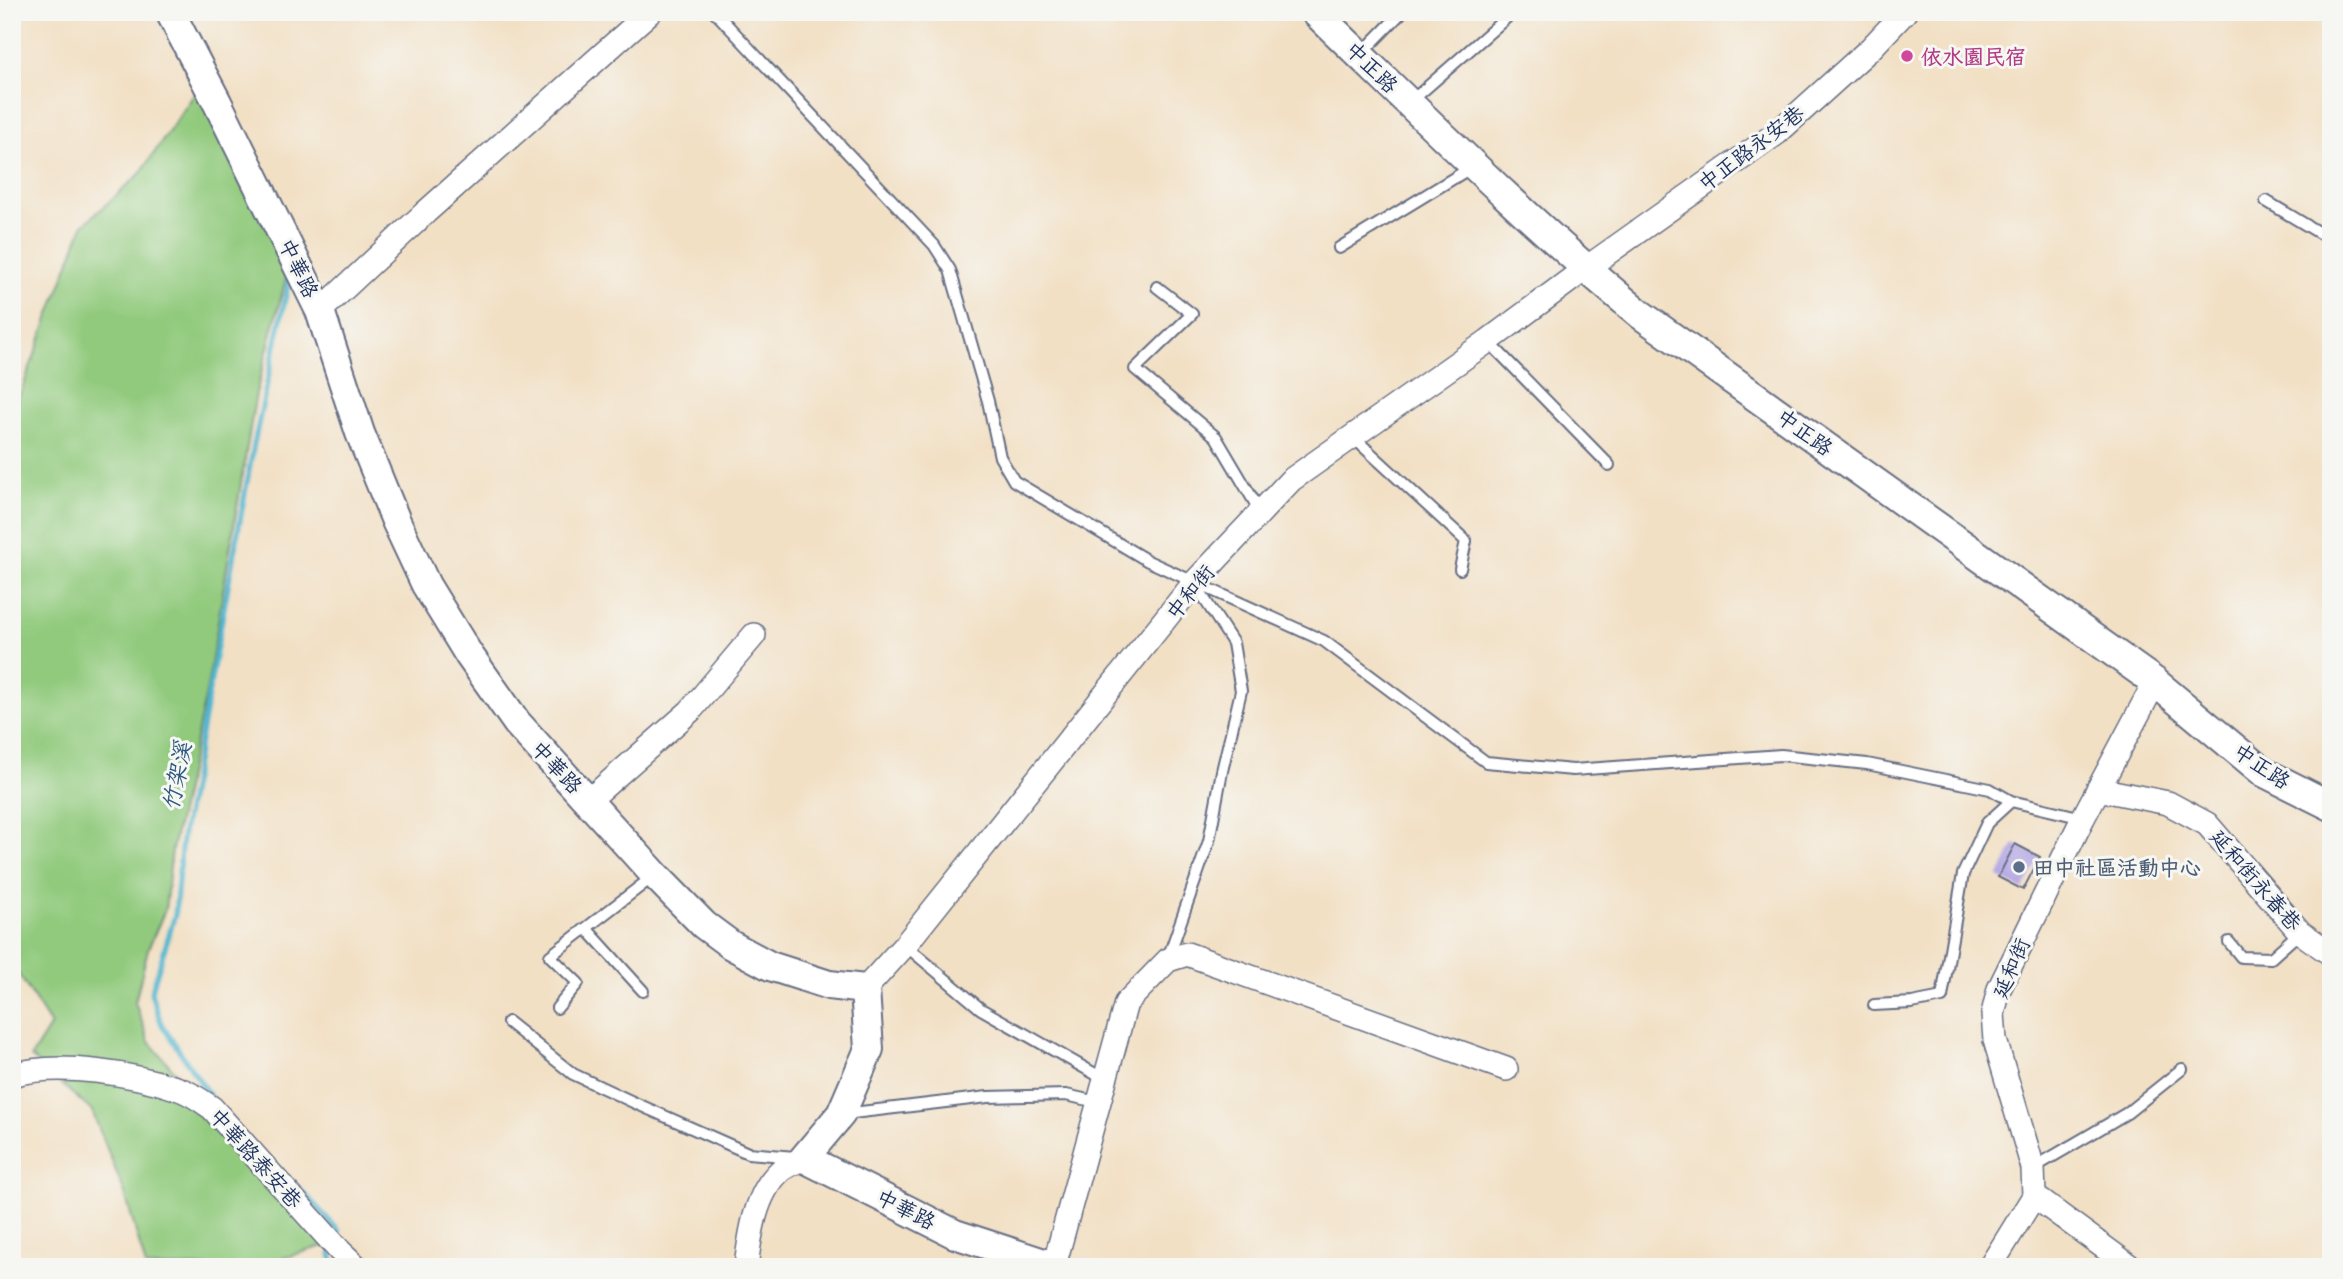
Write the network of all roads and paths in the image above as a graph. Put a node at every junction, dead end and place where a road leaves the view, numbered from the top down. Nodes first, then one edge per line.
1 (170, 12) edge
2 (650, 12) edge
3 (715, 12) edge
4 (1315, 12) edge
5 (1402, 12) edge
6 (1513, 12) edge
7 (1905, 12) edge
8 (1360, 55) junction
9 (1409, 103) junction
10 (1474, 166) junction
11 (2266, 201) dead end
12 (2331, 240) edge
13 (1339, 248) dead end
14 (1585, 269) junction
15 (1157, 287) dead end
16 (320, 311) junction
17 (1489, 341) junction
18 (1353, 437) junction
19 (1609, 465) dead end
20 (1261, 513) junction
21 (1460, 569) dead end
22 (1194, 583) junction
23 (754, 635) dead end
24 (2155, 682) junction
25 (2098, 789) junction
26 (588, 801) junction
27 (2011, 801) junction
28 (2331, 806) edge
29 (2083, 818) junction
30 (655, 875) junction
31 (586, 928) junction
32 (2300, 932) junction
33 (2229, 942) dead end
34 (905, 945) junction
35 (2331, 954) edge
36 (1168, 961) junction
37 (864, 989) junction
38 (643, 991) dead end
39 (1874, 1005) dead end
40 (557, 1008) dead end
41 (508, 1022) dead end
42 (1506, 1069) dead end
43 (2182, 1069) dead end
44 (12, 1075) edge
45 (1104, 1079) junction
46 (1097, 1102) junction
47 (841, 1114) junction
48 (804, 1158) junction
49 (2034, 1168) junction
50 (2034, 1196) junction
51 (357, 1267) edge
52 (746, 1267) edge
53 (1055, 1267) edge
54 (1990, 1267) edge
55 (2131, 1267) edge

1 - 16 street, 中華路
2 - 16 street
3 - 22 lane
4 - 8 street, 中正路
5 - 8 lane
6 - 9 lane
7 - 14 street, 中正路永安巷
8 - 9 street, 中正路
9 - 10 street, 中正路
10 - 13 lane
10 - 14 street, 中正路
11 - 12 lane
14 - 17 street, 中和街
14 - 24 street, 中正路
15 - 20 lane
16 - 26 street, 中華路
17 - 18 street, 中和街
17 - 19 lane
18 - 20 street, 中和街
18 - 21 lane
20 - 22 street, 中和街
22 - 27 lane
22 - 34 street, 中和街
22 - 36 lane
23 - 26 street
24 - 25 street, 延和街
24 - 28 street, 中正路
25 - 29 street, 延和街
25 - 32 street, 延和街永春巷
26 - 30 street, 中華路
27 - 29 lane
27 - 39 lane
29 - 49 street, 延和街
30 - 31 lane
30 - 37 street, 中華路
31 - 38 lane
31 - 40 lane
32 - 33 lane
32 - 35 street, 延和街永春巷
34 - 37 street, 中和街
34 - 45 lane
36 - 42 street
36 - 45 street
37 - 47 street
41 - 48 lane
43 - 49 lane
44 - 51 street, 中華路泰安巷
45 - 46 street
46 - 47 lane
46 - 53 street
47 - 48 street
48 - 52 street
48 - 53 street, 中華路
49 - 50 street, 延和街
50 - 54 street
50 - 55 street

